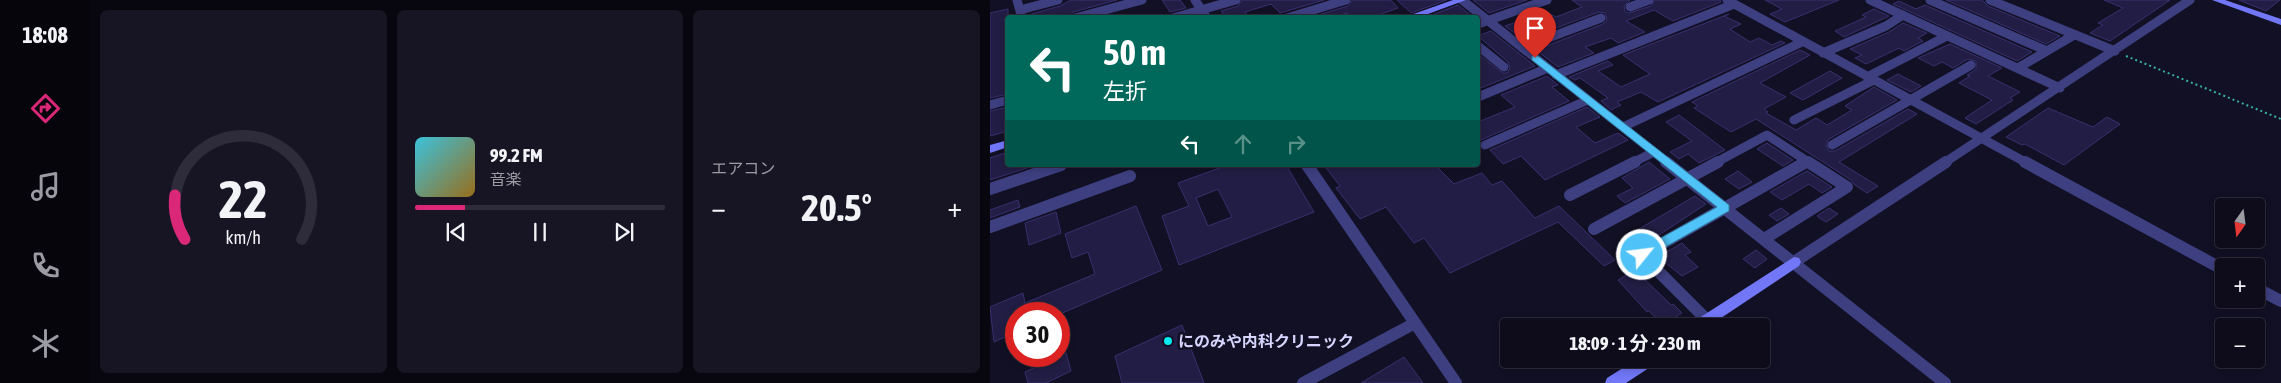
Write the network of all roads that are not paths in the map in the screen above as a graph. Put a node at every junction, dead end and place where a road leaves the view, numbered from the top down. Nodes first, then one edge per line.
1 (1017, 0) edge
2 (1058, 0) edge
3 (1142, 0) edge
4 (1195, 0) edge
5 (1236, 0) edge
6 (1346, 0) edge
7 (1462, 0) edge
8 (1547, 0) edge
9 (1649, 0) edge
10 (1870, 0) edge
11 (1930, 0) edge
12 (1990, 0) edge
13 (2190, 0) edge
14 (2216, 0) edge
15 (1731, 2) edge
16 (1630, 7) dead end
17 (1201, 10) junction
18 (1021, 14) edge
19 (1086, 15) edge
20 (1184, 15) edge
21 (1204, 15) edge
22 (1297, 15) edge
23 (1415, 15) edge
24 (1476, 15) edge
25 (1903, 15) junction
26 (1601, 18) dead end
27 (1482, 22) edge
28 (2281, 22) edge
29 (2074, 35) junction
30 (1947, 36) junction
31 (1802, 42) junction
32 (1480, 48) edge
33 (1522, 48) junction
34 (2047, 51) junction
35 (2115, 51) junction
36 (1823, 53) junction
37 (1971, 65) dead end
38 (1504, 67) dead end
39 (2018, 68) junction
40 (1552, 72) junction
41 (1870, 78) junction
42 (2060, 88) junction
43 (1480, 96) edge
44 (1588, 100) junction
45 (1005, 101) edge
46 (1912, 101) junction
47 (990, 105) edge
48 (1794, 120) dead end
49 (1623, 127) junction
50 (1982, 138) junction
51 (1005, 144) edge
52 (1485, 145) dead end
53 (1832, 145) dead end
54 (990, 149) edge
55 (1654, 152) junction
56 (1807, 161) junction
57 (1055, 167) edge
58 (1308, 167) edge
59 (1130, 176) dead end
60 (1687, 178) junction
61 (990, 189) edge
62 (1570, 195) dead end
63 (1725, 208) junction
64 (990, 227) edge
65 (1594, 229) dead end
66 (1764, 239) junction
67 (1794, 262) junction
68 (2215, 265) edge
69 (2265, 293) edge
70 (2281, 301) edge
71 (1698, 318) edge
72 (1710, 318) edge
73 (1415, 322) junction
74 (1636, 368) edge
75 (1303, 383) edge
76 (1456, 383) edge
77 (1613, 383) edge
78 (1945, 383) edge

1 - 18 street
2 - 18 street
3 - 19 street
4 - 17 street
5 - 17 street
6 - 22 street
7 - 23 street
7 - 24 street
8 - 27 street
9 - 16 street
10 - 25 street
11 - 34 street
12 - 29 street
13 - 35 street
14 - 28 street
15 - 31 street
15 - 40 street
17 - 20 street
17 - 21 street
25 - 30 street
25 - 36 street
26 - 33 street
27 - 33 street
29 - 34 street
29 - 35 street
30 - 39 street
30 - 41 street
31 - 36 street
31 - 49 street
32 - 38 street
33 - 40 street
34 - 39 street
35 - 42 street
36 - 41 street
37 - 46 street
39 - 42 street
40 - 43 street
40 - 44 street
41 - 46 street
41 - 48 street
42 - 50 street
44 - 49 street
44 - 52 street
45 - 47 street
46 - 50 street
46 - 53 street
49 - 55 street
50 - 67 street
50 - 68 street
51 - 54 street
55 - 60 street
55 - 62 street
56 - 60 street
56 - 63 street
56 - 66 street
57 - 61 street
58 - 73 street
59 - 64 street
60 - 63 street
60 - 65 street
63 - 66 street
63 - 71 street
66 - 67 street
67 - 72 street
67 - 78 street
69 - 70 street
73 - 75 street
73 - 76 street
74 - 77 street

